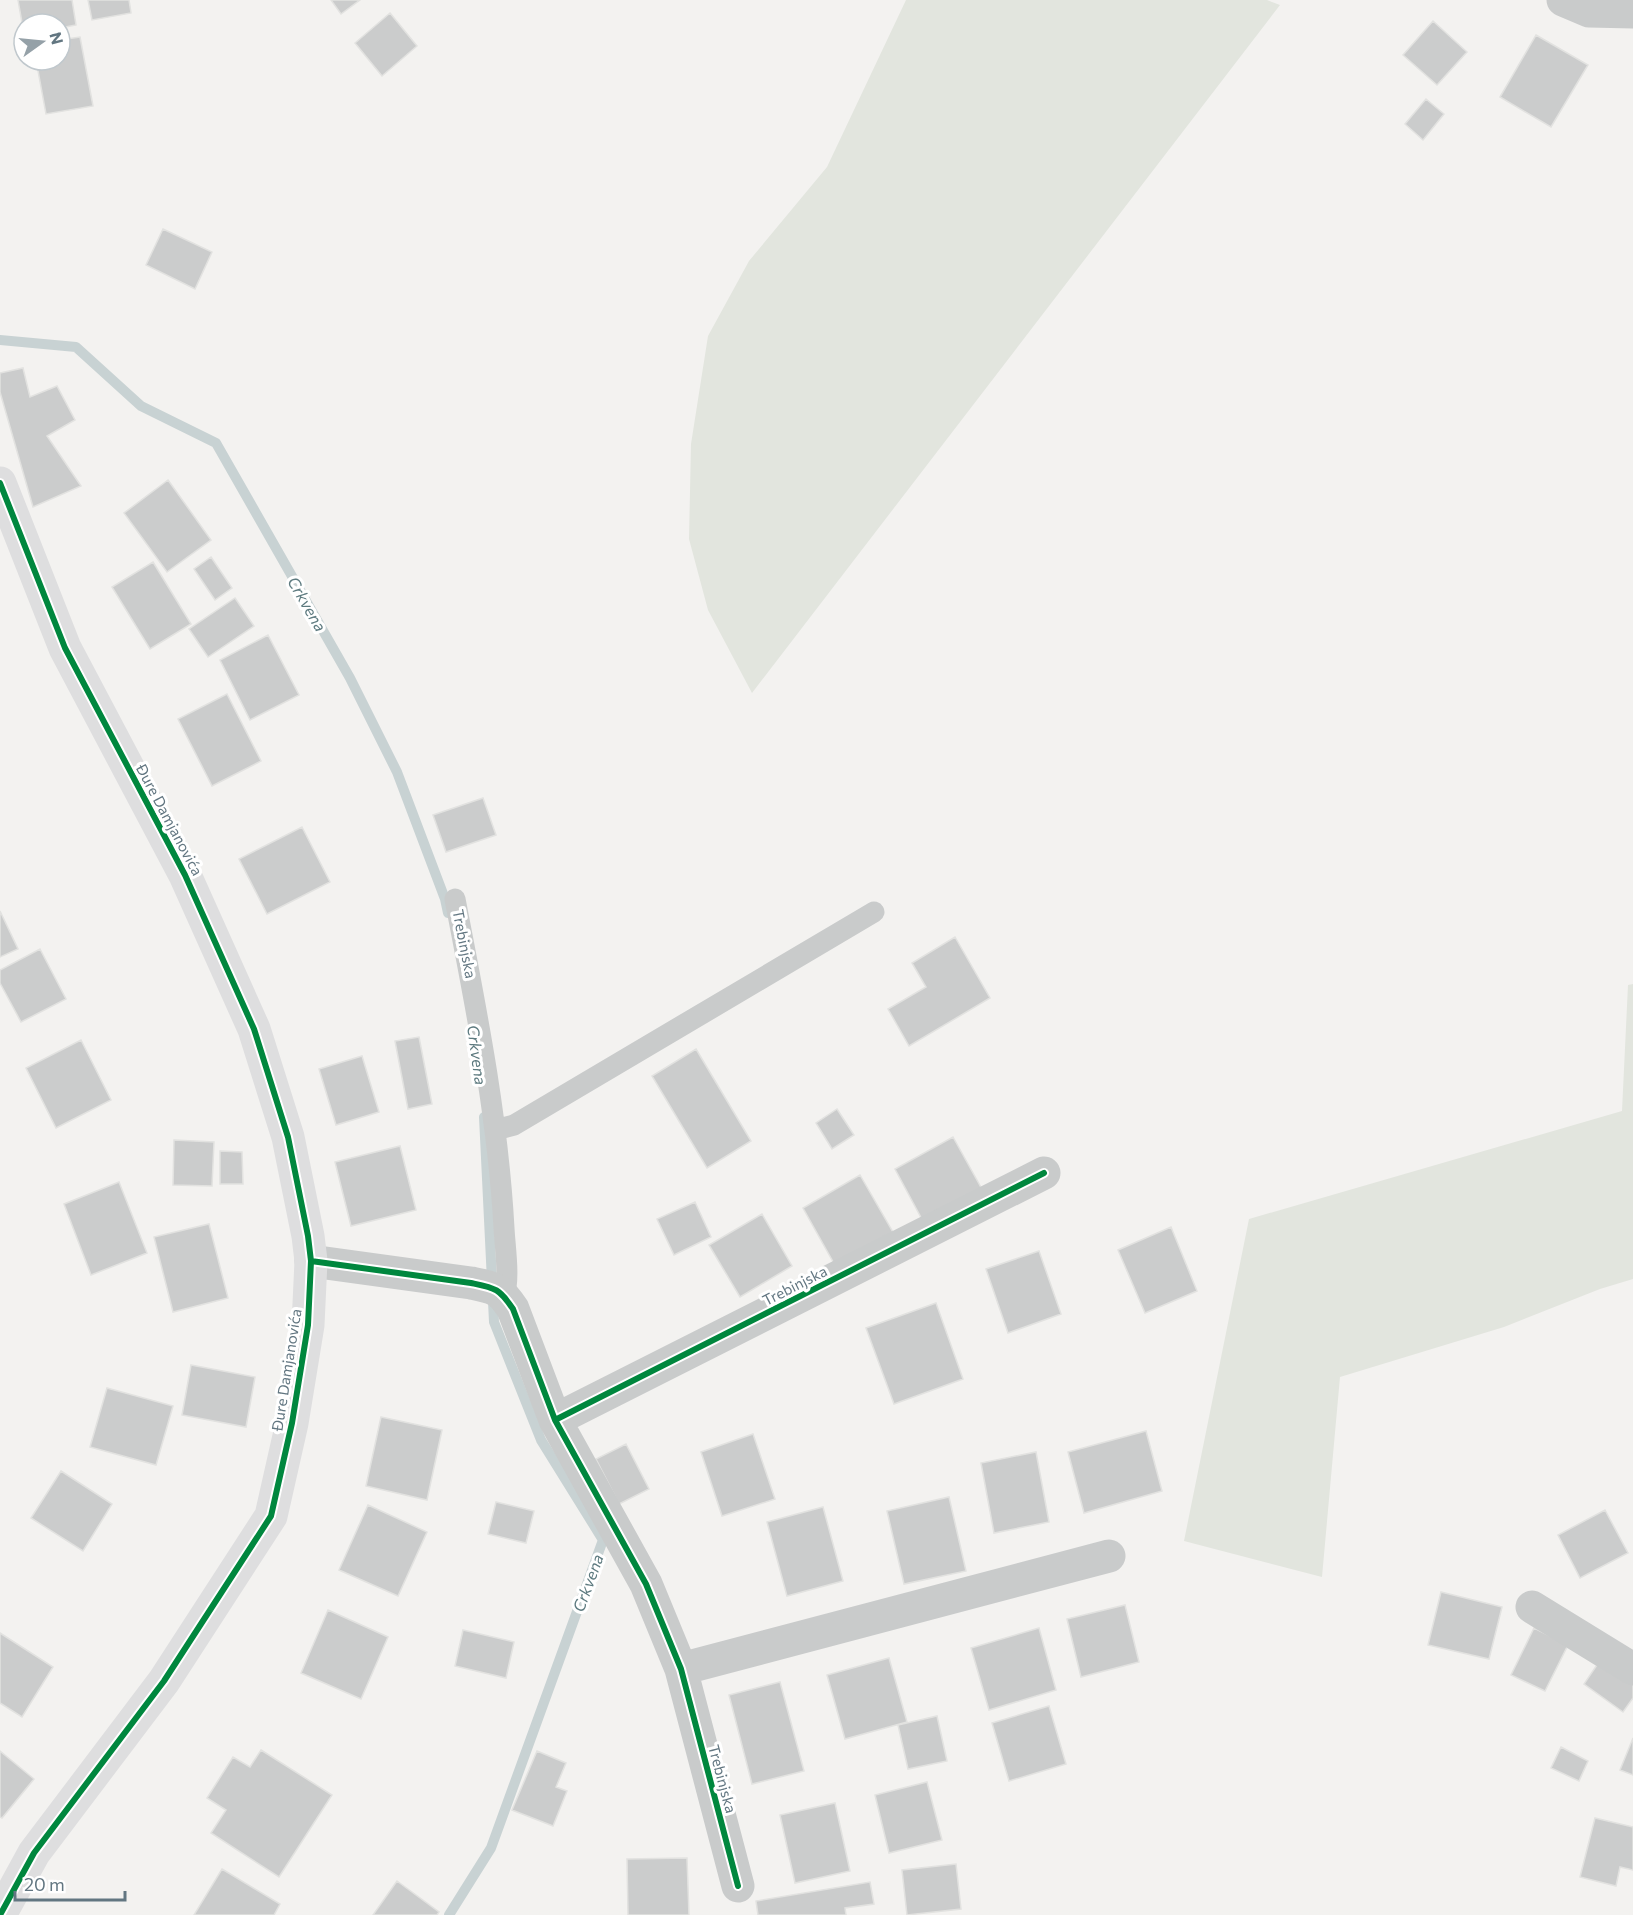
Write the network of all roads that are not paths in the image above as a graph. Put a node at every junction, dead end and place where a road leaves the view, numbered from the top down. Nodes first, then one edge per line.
1 (1563, 0) edge
2 (1633, 13) edge
3 (0, 483) edge
4 (455, 899) dead end
5 (873, 912) dead end
6 (495, 1130) junction
7 (1044, 1173) dead end
8 (311, 1261) junction
9 (490, 1289) junction
10 (555, 1420) junction
11 (1109, 1556) dead end
12 (1532, 1607) dead end
13 (681, 1669) junction
14 (1633, 1669) edge
15 (738, 1886) dead end
16 (0, 1915) edge

1 - 2 street
3 - 8 main road, Đure Damjanovića
4 - 6 lane, Trebinjska
5 - 6 lane
6 - 9 lane, Trebinjska
7 - 10 street, Trebinjska
8 - 9 street
8 - 16 main road, Đure Damjanovića
9 - 10 street, Trebinjska
10 - 13 street, Trebinjska
11 - 13 street
12 - 14 street
13 - 15 street, Trebinjska

